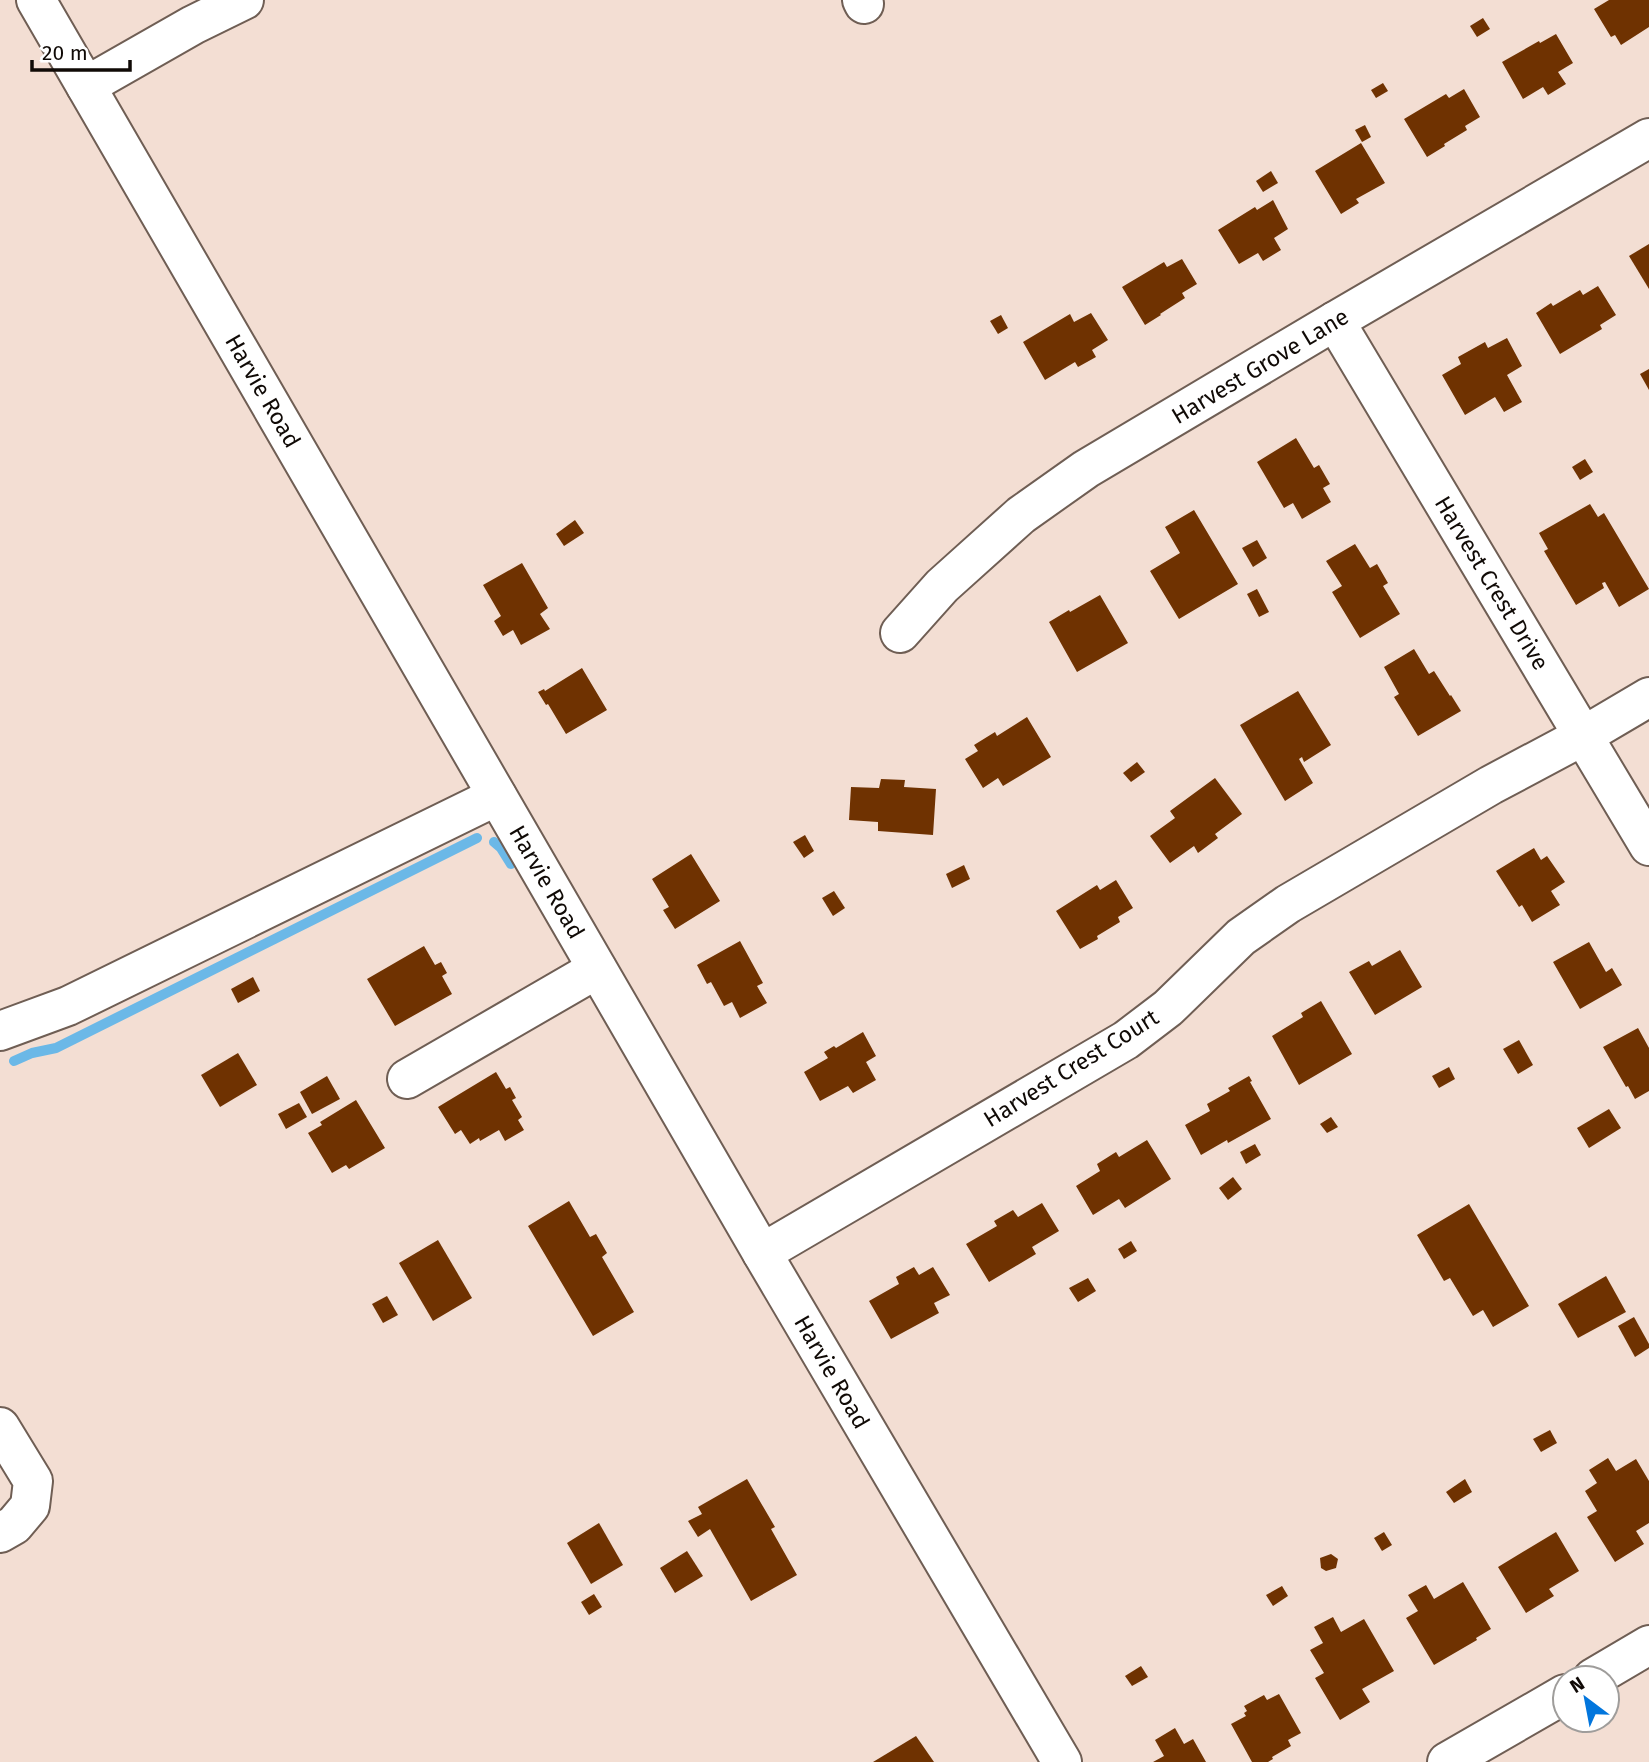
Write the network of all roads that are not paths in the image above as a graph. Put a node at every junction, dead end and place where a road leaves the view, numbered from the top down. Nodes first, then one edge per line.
1 (36, 0) edge
2 (244, 0) edge
3 (86, 86) junction
4 (1649, 138) edge
5 (1335, 321) junction
6 (900, 633) dead end
7 (1649, 698) edge
8 (1583, 736) junction
9 (497, 796) junction
10 (1649, 846) edge
11 (597, 969) junction
12 (0, 1031) edge
13 (407, 1079) dead end
14 (762, 1253) junction
15 (0, 1427) edge
16 (0, 1533) edge
17 (1649, 1645) edge
18 (1617, 1664) edge
19 (1551, 1702) edge
20 (1062, 1762) edge
21 (1447, 1762) edge

1 - 3 street, Harvie Road
2 - 3 street
3 - 9 street, Harvie Road
4 - 5 street, Harvest Grove Lane
5 - 6 street, Harvest Grove Lane
5 - 8 street, Harvest Crest Drive
7 - 8 street, Harvest Crest Court
8 - 10 street, Harvest Crest Drive
8 - 14 street, Harvest Crest Court
9 - 11 street, Harvie Road
9 - 12 street
11 - 13 street
11 - 14 street, Harvie Road
14 - 20 street, Harvie Road
15 - 16 street
17 - 18 street
19 - 21 street

